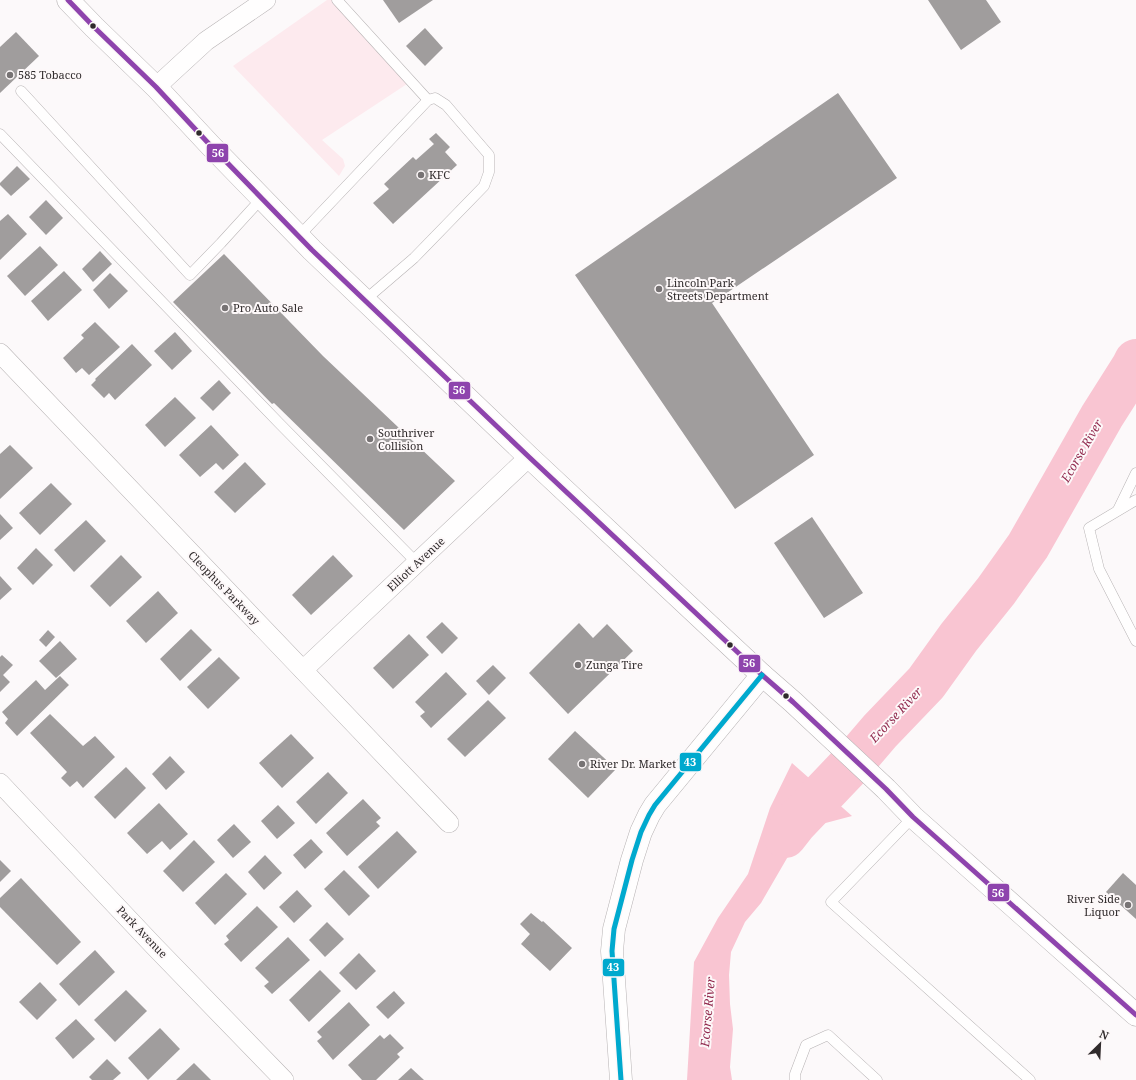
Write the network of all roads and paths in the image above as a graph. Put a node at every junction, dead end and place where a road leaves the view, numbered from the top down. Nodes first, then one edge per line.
1 (68, 0) edge
2 (266, 0) edge
3 (337, 0) edge
4 (156, 88) junction
5 (21, 92) dead end
6 (428, 100) junction
7 (0, 134) edge
8 (262, 198) junction
9 (299, 236) junction
10 (365, 300) junction
11 (0, 353) edge
12 (529, 457) junction
13 (1136, 473) edge
14 (1136, 500) edge
15 (1118, 510) junction
16 (418, 563) junction
17 (1136, 641) edge
18 (303, 670) junction
19 (762, 676) junction
20 (0, 783) edge
21 (913, 817) junction
22 (448, 823) dead end
23 (1136, 1015) edge
24 (284, 1080) edge
25 (621, 1080) edge
26 (795, 1080) edge
27 (877, 1080) edge
28 (1030, 1080) edge

1 - 4 main road
2 - 4 street
3 - 6 lane
4 - 8 main road
5 - 8 lane
6 - 9 lane
6 - 10 lane
7 - 16 lane
8 - 9 main road
9 - 10 main road
10 - 12 main road
11 - 18 street, Cleophus Parkway
12 - 16 street, Elliott Avenue
12 - 19 main road
13 - 15 lane
14 - 15 lane
15 - 17 lane
16 - 18 street, Elliott Avenue
18 - 22 street, Cleophus Parkway
19 - 21 main road
19 - 25 main road
20 - 24 street, Park Avenue
21 - 23 main road
21 - 28 lane
26 - 27 lane

